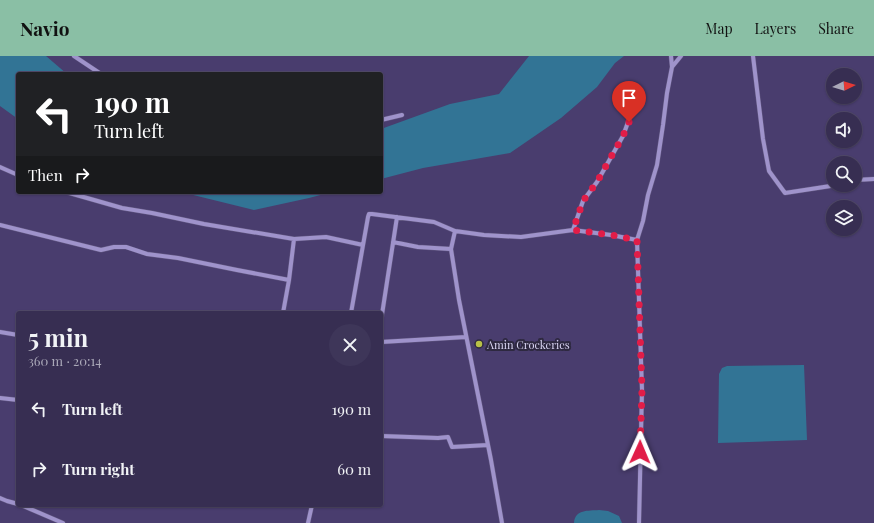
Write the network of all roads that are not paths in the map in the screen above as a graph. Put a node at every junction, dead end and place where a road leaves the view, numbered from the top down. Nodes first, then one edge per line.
1 (74, 56) edge
2 (671, 56) edge
3 (681, 56) edge
4 (753, 56) edge
5 (672, 67) junction
6 (99, 72) edge
7 (640, 89) dead end
8 (402, 115) dead end
9 (383, 120) edge
10 (0, 167) edge
11 (16, 174) edge
12 (874, 179) edge
13 (862, 180) edge
14 (826, 187) edge
15 (73, 194) edge
16 (397, 218) junction
17 (0, 225) edge
18 (573, 230) junction
19 (455, 232) junction
20 (294, 239) junction
21 (637, 240) junction
22 (393, 242) junction
23 (363, 246) junction
24 (451, 249) junction
25 (289, 280) junction
26 (283, 311) edge
27 (351, 311) edge
28 (383, 311) edge
29 (0, 332) edge
30 (16, 335) edge
31 (466, 337) junction
32 (383, 342) edge
33 (0, 398) edge
34 (16, 400) edge
35 (383, 436) edge
36 (488, 445) junction
37 (0, 498) edge
38 (16, 504) edge
39 (26, 507) edge
40 (312, 507) edge
41 (63, 523) edge
42 (308, 523) edge
43 (502, 523) edge
44 (639, 523) edge

1 - 6 street
2 - 5 street
3 - 5 street
4 - 14 street
5 - 21 street
7 - 18 street
8 - 9 street
10 - 11 street
12 - 13 street
15 - 20 street
16 - 19 street
16 - 22 street
16 - 23 street
17 - 25 street
18 - 19 street
18 - 21 street
19 - 24 street
20 - 23 street
20 - 25 street
21 - 44 street
22 - 24 street
22 - 28 street
23 - 27 street
24 - 31 street
25 - 26 street
29 - 30 street
31 - 32 street
31 - 36 street
33 - 34 street
35 - 36 street
36 - 43 street
37 - 38 street
39 - 41 street
40 - 42 street

